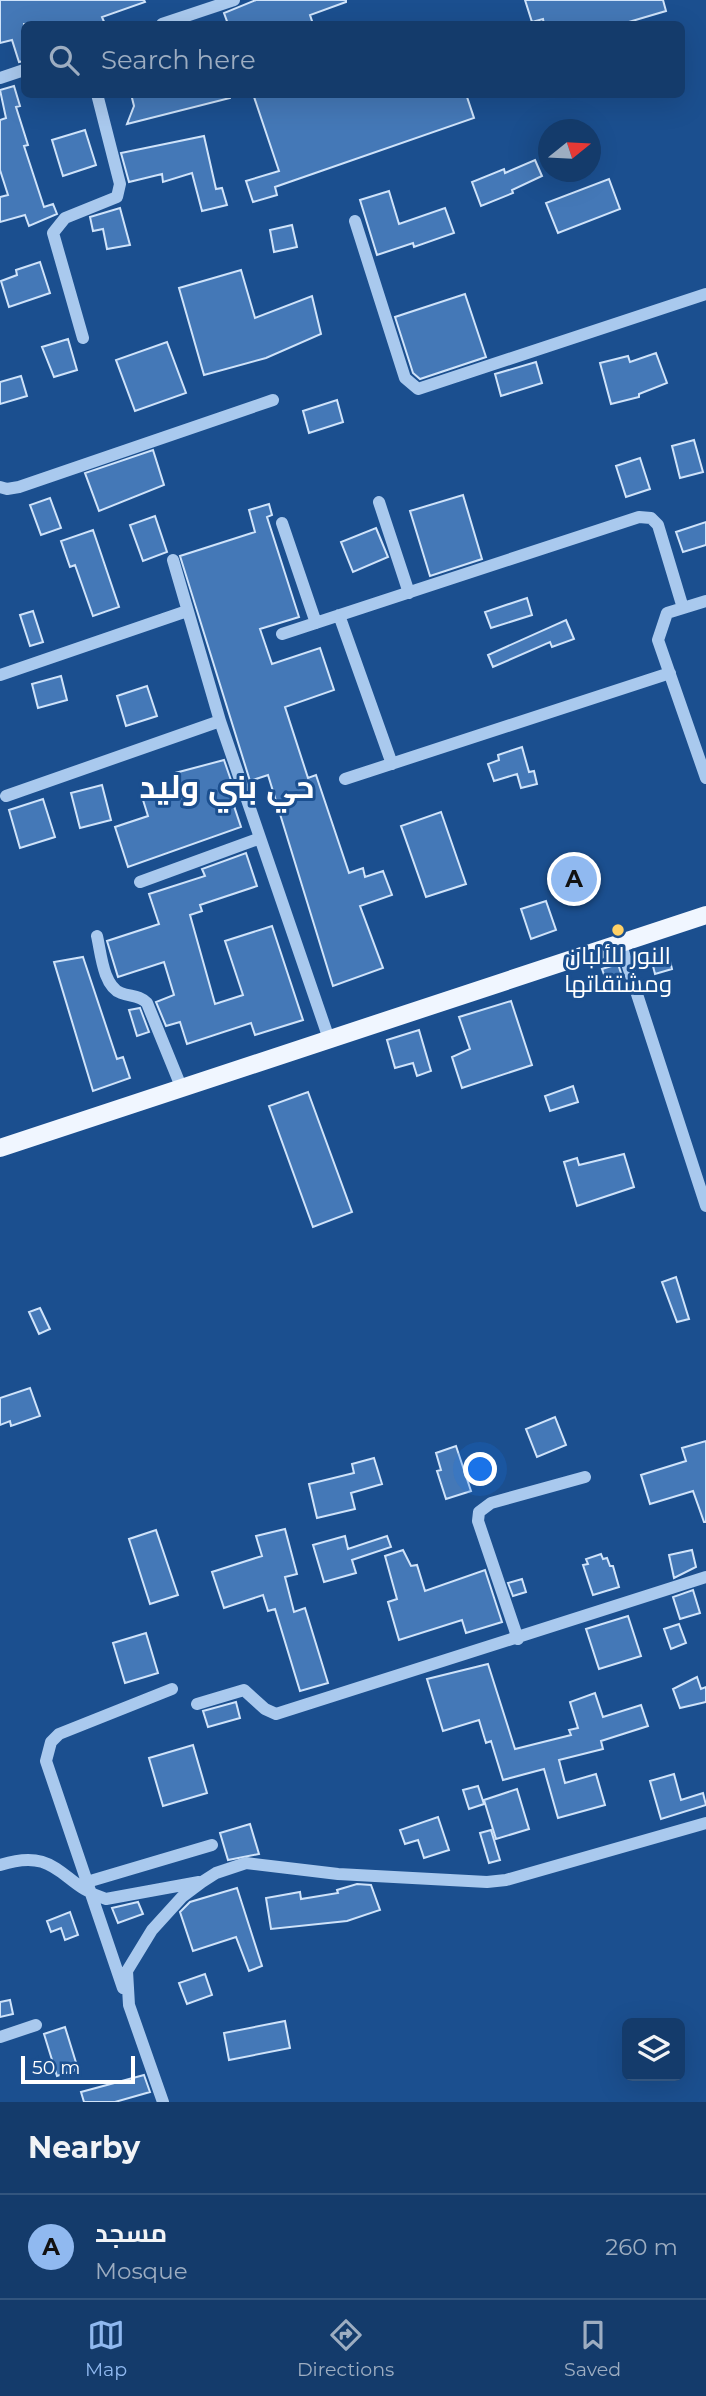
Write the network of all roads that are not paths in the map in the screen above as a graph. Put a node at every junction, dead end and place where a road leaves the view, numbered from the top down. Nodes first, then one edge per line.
1 (234, 0) edge
2 (171, 21) edge
3 (21, 71) edge
4 (0, 78) edge
5 (98, 98) edge
6 (355, 221) dead end
7 (706, 294) edge
8 (83, 338) dead end
9 (273, 400) dead end
10 (0, 487) edge
11 (379, 502) dead end
12 (282, 523) dead end
13 (173, 560) dead end
14 (409, 593) junction
15 (706, 601) edge
16 (683, 608) junction
17 (187, 611) junction
18 (340, 615) junction
19 (316, 623) junction
20 (282, 634) dead end
21 (670, 673) junction
22 (0, 676) edge
23 (219, 721) junction
24 (392, 764) junction
25 (706, 778) edge
26 (345, 779) dead end
27 (6, 796) dead end
28 (258, 839) junction
29 (140, 882) dead end
30 (706, 915) edge
31 (97, 936) dead end
32 (621, 944) junction
33 (329, 1039) junction
34 (182, 1090) junction
35 (0, 1148) edge
36 (706, 1206) edge
37 (585, 1477) dead end
38 (706, 1577) edge
39 (518, 1639) junction
40 (172, 1689) dead end
41 (197, 1704) dead end
42 (706, 1823) edge
43 (212, 1845) dead end
44 (0, 1865) edge
45 (202, 1882) junction
46 (90, 1888) junction
47 (129, 2004) junction
48 (36, 2025) dead end
49 (0, 2037) edge
50 (163, 2102) edge

1 - 2 street
3 - 4 street
5 - 8 street
6 - 7 street
9 - 10 street
11 - 14 street
12 - 19 street
13 - 17 street
14 - 16 street
14 - 18 street
15 - 16 street
16 - 21 street
17 - 22 street
17 - 23 street
18 - 19 street
18 - 24 street
19 - 20 street
21 - 24 street
21 - 25 street
23 - 27 street
23 - 28 street
24 - 26 street
28 - 29 street
28 - 33 street
30 - 32 main road
31 - 34 street
32 - 33 main road
32 - 36 street
33 - 34 main road
34 - 35 main road
37 - 39 street
38 - 39 street
39 - 41 street
40 - 46 street
42 - 45 street
43 - 46 street
44 - 46 street
45 - 46 street
45 - 47 street
46 - 47 street
47 - 50 street
48 - 49 street

